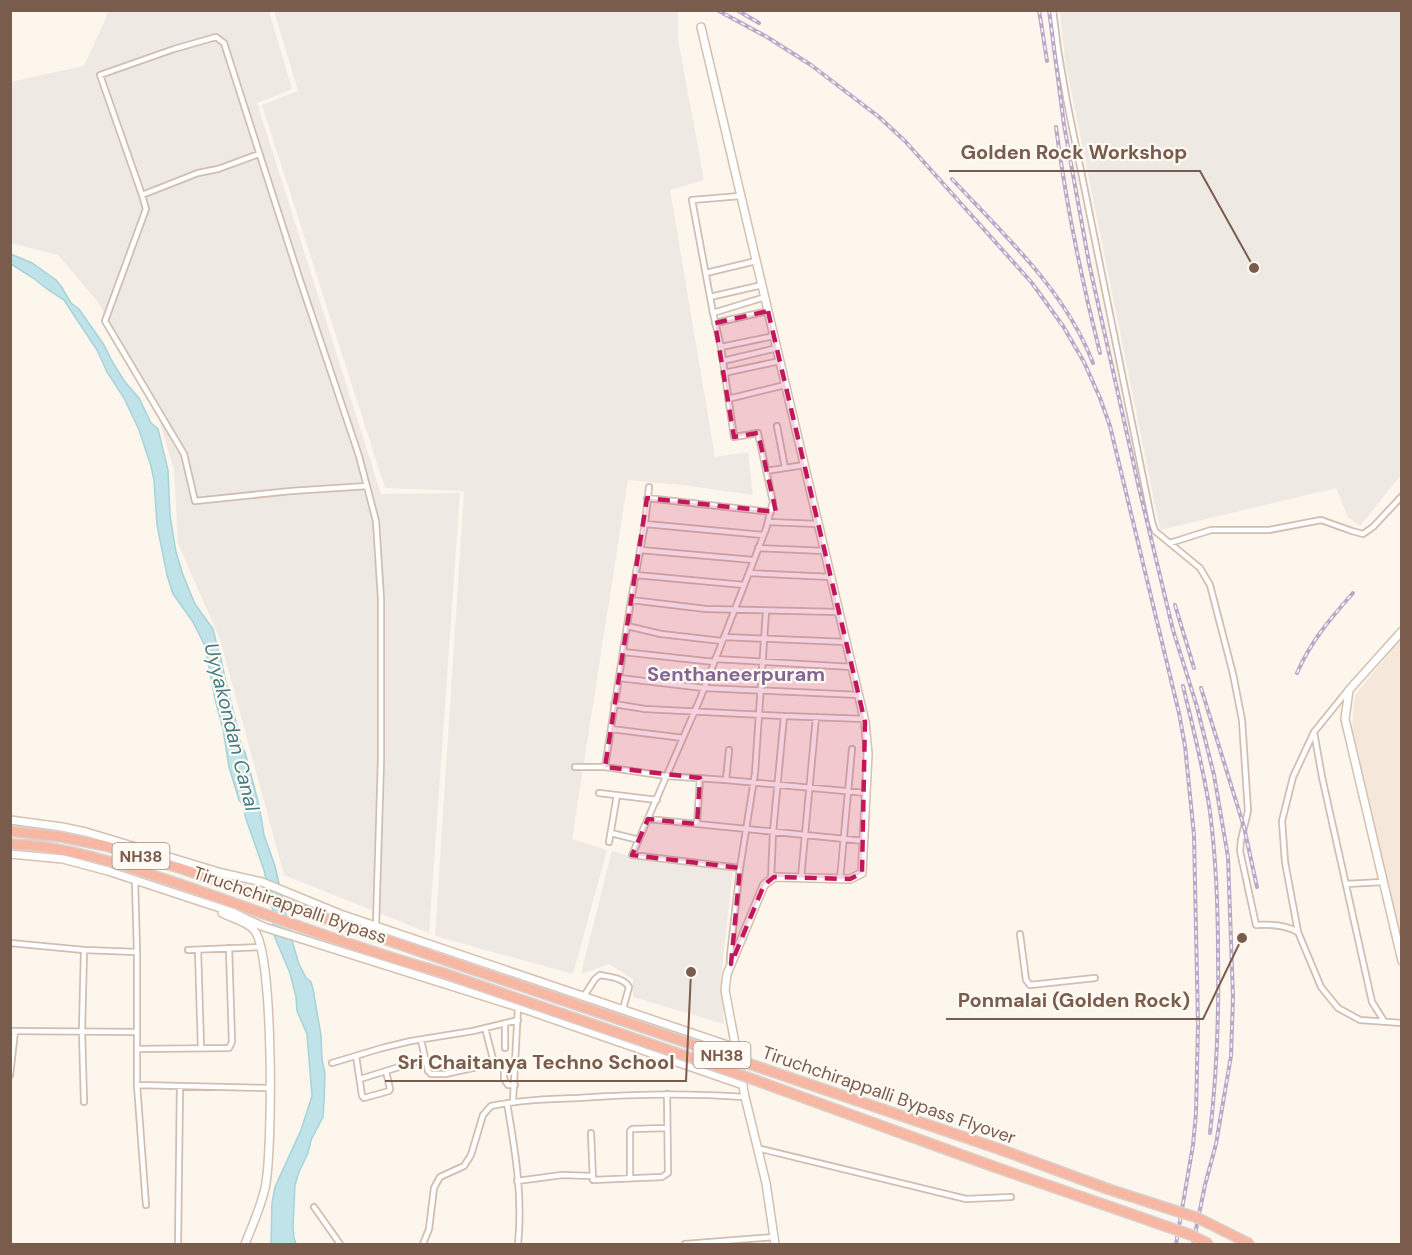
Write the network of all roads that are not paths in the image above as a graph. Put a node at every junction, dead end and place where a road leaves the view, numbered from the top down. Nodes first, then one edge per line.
1 (1053, 10) edge
2 (701, 27) dead end
3 (260, 154) junction
4 (142, 195) junction
5 (740, 196) junction
6 (756, 261) junction
7 (706, 273) junction
8 (762, 285) junction
9 (710, 297) junction
10 (765, 297) junction
11 (768, 310) junction
12 (713, 313) junction
13 (715, 323) junction
14 (774, 336) junction
15 (721, 348) junction
16 (777, 348) junction
17 (723, 361) junction
18 (780, 361) junction
19 (724, 373) junction
20 (785, 385) junction
21 (728, 399) junction
22 (777, 426) dead end
23 (804, 465) junction
24 (785, 468) junction
25 (766, 471) junction
26 (367, 486) junction
27 (648, 487) dead end
28 (1401, 496) edge
29 (647, 498) junction
30 (771, 512) junction
31 (768, 522) junction
32 (645, 524) junction
33 (818, 524) junction
34 (763, 535) junction
35 (1170, 543) junction
36 (758, 548) junction
37 (640, 550) junction
38 (825, 551) junction
39 (753, 560) junction
40 (748, 573) junction
41 (636, 575) junction
42 (831, 577) junction
43 (744, 585) junction
44 (631, 600) junction
45 (735, 609) junction
46 (766, 611) junction
47 (839, 612) junction
48 (627, 626) junction
49 (1401, 631) edge
50 (723, 639) junction
51 (765, 639) junction
52 (846, 642) junction
53 (623, 652) junction
54 (715, 661) junction
55 (763, 662) junction
56 (852, 667) junction
57 (619, 678) junction
58 (704, 687) junction
59 (1348, 690) junction
60 (761, 691) junction
61 (859, 695) junction
62 (614, 704) junction
63 (694, 712) junction
64 (759, 716) junction
65 (784, 716) junction
66 (816, 717) junction
67 (865, 719) junction
68 (611, 729) junction
69 (1314, 732) junction
70 (683, 738) junction
71 (852, 749) dead end
72 (729, 750) dead end
73 (605, 766) junction
74 (575, 767) dead end
75 (666, 776) junction
76 (700, 778) junction
77 (726, 780) junction
78 (753, 783) junction
79 (779, 785) junction
80 (809, 788) junction
81 (848, 791) junction
82 (599, 793) dead end
83 (866, 793) junction
84 (617, 795) junction
85 (657, 800) junction
86 (648, 819) junction
87 (10, 820) edge
88 (697, 824) junction
89 (746, 829) junction
90 (10, 831) edge
91 (773, 832) junction
92 (611, 833) junction
93 (805, 835) junction
94 (843, 838) junction
95 (639, 840) junction
96 (864, 841) junction
97 (609, 842) dead end
98 (10, 844) edge
99 (10, 854) edge
100 (740, 867) junction
101 (801, 878) junction
102 (840, 879) junction
103 (135, 880) junction
104 (771, 880) junction
105 (1383, 882) junction
106 (1346, 884) junction
107 (212, 906) junction
108 (376, 926) junction
109 (1298, 932) junction
110 (1020, 933) dead end
111 (10, 944) edge
112 (261, 947) junction
113 (229, 948) junction
114 (412, 949) joint
115 (84, 950) junction
116 (188, 950) dead end
117 (198, 950) junction
118 (137, 952) junction
119 (1401, 961) edge
120 (730, 964) junction
121 (419, 971) junction
122 (1095, 978) dead end
123 (584, 996) junction
124 (518, 1007) junction
125 (622, 1010) junction
126 (518, 1020) junction
127 (1384, 1021) junction
128 (505, 1023) junction
129 (1401, 1023) edge
130 (485, 1028) junction
131 (13, 1031) edge
132 (82, 1031) junction
133 (137, 1032) junction
134 (421, 1040) junction
135 (201, 1048) junction
136 (505, 1048) dead end
137 (736, 1048) junction
138 (137, 1049) junction
139 (356, 1056) junction
140 (425, 1059) junction
141 (332, 1063) dead end
142 (494, 1063) junction
143 (386, 1071) junction
144 (10, 1075) edge
145 (360, 1079) junction
146 (137, 1085) junction
147 (515, 1085) junction
148 (743, 1085) junction
149 (180, 1086) junction
150 (270, 1088) junction
151 (667, 1094) junction
152 (745, 1097) junction
153 (513, 1101) junction
154 (84, 1102) dead end
155 (507, 1102) junction
156 (668, 1128) junction
157 (591, 1133) dead end
158 (757, 1148) junction
159 (592, 1176) junction
160 (630, 1178) junction
161 (517, 1180) junction
162 (1011, 1197) dead end
163 (146, 1205) dead end
164 (314, 1206) dead end
165 (774, 1241) edge
166 (178, 1245) edge
167 (245, 1245) edge
168 (339, 1245) edge
169 (423, 1245) edge
170 (518, 1245) edge
171 (685, 1245) edge
172 (1209, 1245) edge
173 (1250, 1245) edge

1 - 35 street
2 - 5 street
3 - 4 street
3 - 4 street
3 - 26 street
4 - 26 street
5 - 6 street
5 - 7 street
6 - 7 street
6 - 8 street
7 - 9 street
8 - 9 street
8 - 10 street
9 - 12 street
10 - 11 street
10 - 12 street
11 - 13 street
11 - 14 street
12 - 13 street
13 - 15 street
14 - 15 street
14 - 16 street
15 - 17 street
16 - 17 street
16 - 18 street
17 - 19 street
18 - 19 street
18 - 20 street
19 - 21 street
20 - 21 street
20 - 23 street
21 - 25 street
22 - 24 street
23 - 24 street
23 - 33 street
24 - 25 street
25 - 30 street
26 - 108 street
27 - 29 street
28 - 35 street
29 - 30 street
29 - 32 street
30 - 31 street
31 - 33 street
31 - 34 street
32 - 34 street
32 - 37 street
33 - 38 street
34 - 36 street
35 - 109 street
36 - 38 street
36 - 39 street
37 - 39 street
37 - 41 street
38 - 42 street
39 - 40 street
40 - 42 street
40 - 43 street
41 - 43 street
41 - 44 street
42 - 47 street
43 - 45 street
44 - 45 street
44 - 48 street
45 - 46 street
45 - 50 street
46 - 47 street
46 - 51 street
47 - 52 street
48 - 50 street
48 - 53 street
49 - 59 street
50 - 51 street
50 - 54 street
51 - 52 street
51 - 55 street
52 - 56 street
53 - 54 street
53 - 57 street
54 - 55 street
54 - 58 street
55 - 56 street
55 - 60 street
56 - 61 street
57 - 58 street
57 - 62 street
58 - 60 street
58 - 63 street
59 - 69 street
59 - 105 street
60 - 61 street
60 - 64 street
61 - 67 street
62 - 63 street
62 - 68 street
63 - 64 street
63 - 70 street
64 - 65 street
64 - 78 street
65 - 66 street
65 - 79 street
66 - 67 street
66 - 80 street
67 - 83 street
68 - 70 street
68 - 73 street
69 - 106 street
69 - 109 street
70 - 75 street
71 - 81 street
72 - 77 street
73 - 74 street
73 - 75 street
75 - 76 street
75 - 85 street
76 - 77 street
76 - 88 street
77 - 78 street
78 - 79 street
78 - 89 street
79 - 80 street
79 - 91 street
80 - 81 street
80 - 93 street
81 - 83 street
81 - 94 street
82 - 84 street
83 - 96 street
84 - 85 street
84 - 92 street
85 - 86 street
86 - 88 street
86 - 95 street
87 - 108 street
88 - 89 street
89 - 91 street
89 - 100 street
90 - 114 highway, Tiruchchirappalli Bypass / NH38
91 - 93 street
91 - 104 street
92 - 95 street
92 - 97 street
93 - 94 street
93 - 101 street
94 - 96 street
94 - 102 street
95 - 100 street
96 - 102 street
98 - 121 highway, Tiruchchirappalli Bypass / NH38
99 - 103 street
100 - 120 street
101 - 102 street
101 - 104 street
103 - 107 street
103 - 118 street
104 - 120 street
105 - 106 street
105 - 119 street
106 - 127 street
107 - 112 street
107 - 121 street
108 - 123 street
109 - 127 street
110 - 122 street
111 - 115 street
112 - 113 street
112 - 150 street
113 - 117 street
113 - 135 street
114 - 173 highway, Tiruchchirappalli Bypass Flyover / NH38, bridge
115 - 118 street
115 - 132 street
116 - 117 street
117 - 135 street
118 - 133 street
120 - 137 street
121 - 124 street
121 - 172 highway, Tiruchchirappalli Bypass Flyover / NH38, bridge
123 - 125 street
123 - 125 street
124 - 126 street
124 - 148 street
125 - 137 street
126 - 128 street
126 - 147 street
127 - 129 street
128 - 130 street
128 - 136 street
130 - 134 street
130 - 142 street
131 - 132 street
131 - 144 street
132 - 133 street
132 - 154 street
133 - 138 street
134 - 139 street
134 - 140 street
135 - 138 street
137 - 148 street
138 - 146 street
139 - 141 street
139 - 145 street
140 - 142 street
140 - 143 street
142 - 147 street
143 - 145 street
143 - 145 street
146 - 149 street
146 - 163 street
147 - 153 street
148 - 152 street
149 - 150 street
149 - 166 street
150 - 167 street
151 - 152 street
151 - 153 street
151 - 156 street
152 - 158 street
153 - 155 street
155 - 161 street
155 - 169 street
156 - 160 street
156 - 160 street
157 - 159 street
158 - 162 street
158 - 165 street
159 - 160 street
159 - 161 street
161 - 170 street
164 - 168 street
165 - 171 street

